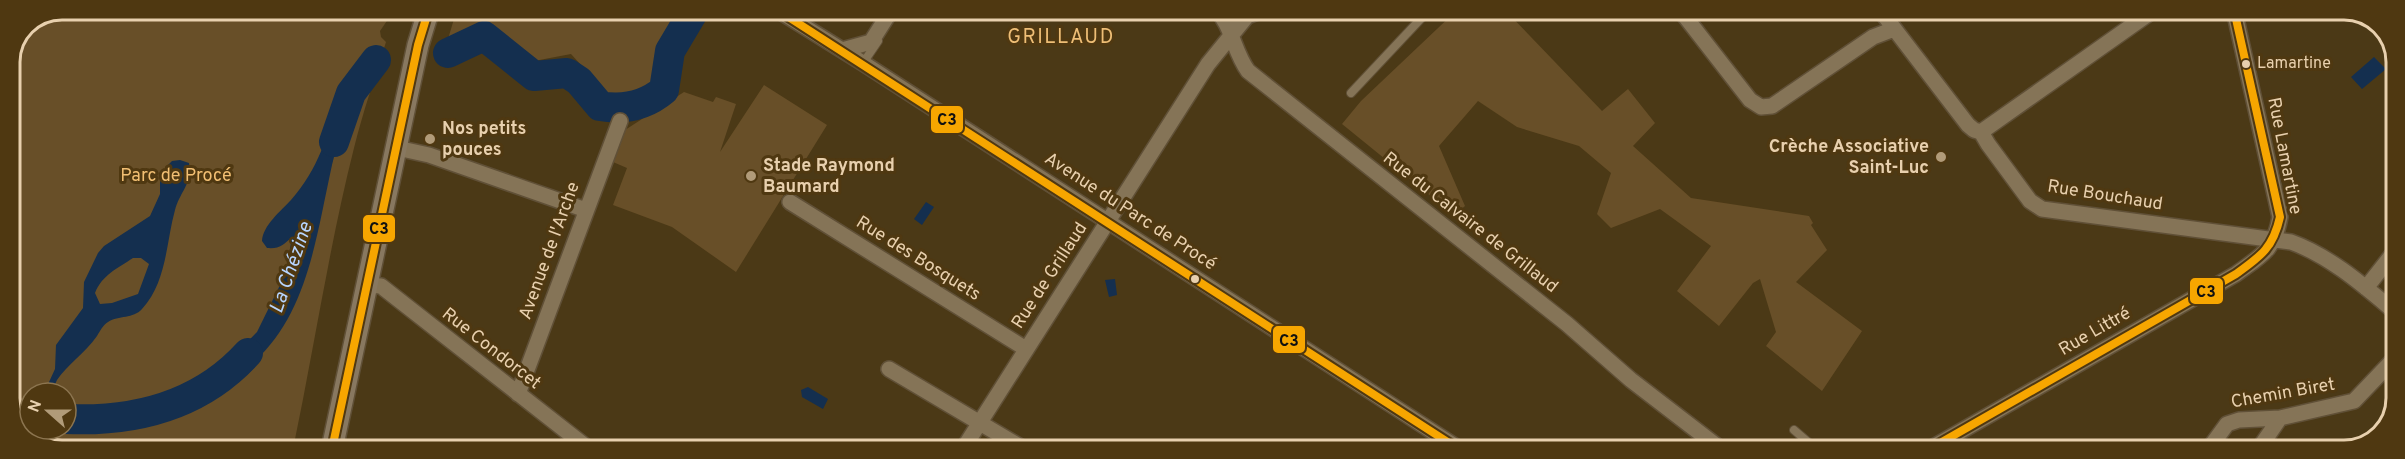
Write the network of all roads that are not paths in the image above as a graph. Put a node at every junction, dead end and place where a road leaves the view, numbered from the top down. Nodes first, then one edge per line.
1 (426, 20) edge
2 (794, 20) edge
3 (885, 20) edge
4 (892, 20) edge
5 (1223, 20) edge
6 (1243, 20) edge
7 (1420, 20) edge
8 (1688, 20) edge
9 (1888, 20) edge
10 (2140, 20) edge
11 (2236, 20) edge
12 (1894, 28) junction
13 (1231, 34) junction
14 (842, 50) junction
15 (864, 63) junction
16 (1352, 93) dead end
17 (620, 122) dead end
18 (1982, 132) junction
19 (397, 148) junction
20 (790, 202) dead end
21 (586, 210) junction
22 (1108, 222) junction
23 (2276, 239) junction
24 (2386, 263) edge
25 (367, 285) junction
26 (2366, 288) junction
27 (2386, 304) edge
28 (1026, 349) junction
29 (2386, 368) edge
30 (889, 369) dead end
31 (518, 394) junction
32 (2280, 418) junction
33 (980, 423) junction
34 (1794, 430) dead end
35 (334, 440) edge
36 (577, 440) edge
37 (969, 440) edge
38 (1008, 440) edge
39 (1446, 440) edge
40 (1709, 440) edge
41 (1806, 440) edge
42 (1946, 440) edge
43 (2215, 440) edge
44 (2265, 440) edge

1 - 19 main road
2 - 14 street, Avenue du Parc de Procé
3 - 14 street
4 - 15 lane
5 - 13 street, Rue du Calvaire de Grillaud
6 - 13 street, Rue de Grillaud
7 - 16 lane
8 - 12 street
9 - 12 street, Rue Bouchaud
10 - 18 street
11 - 23 street, Rue Lamartine
12 - 18 street, Rue Bouchaud
13 - 22 street, Rue de Grillaud
13 - 40 street, Rue du Calvaire de Grillaud
14 - 15 street, Avenue du Parc de Procé
15 - 22 street, Avenue du Parc de Procé
17 - 21 street, Avenue de l'Arche
18 - 23 street, Rue Bouchaud
19 - 21 street
19 - 25 main road
20 - 28 street, Rue des Bosquets
21 - 31 street, Avenue de l'Arche
22 - 28 street, Rue de Grillaud
22 - 39 street, Avenue du Parc de Procé
23 - 26 street, Rue Bouchaud
23 - 42 street, Rue Littré
24 - 26 street
25 - 31 street, Rue Condorcet
25 - 35 main road
26 - 27 street, Rue Bouchaud
28 - 33 street, Rue de Grillaud
29 - 32 street, Chemin Biret
30 - 33 street
31 - 36 street, Rue Condorcet
32 - 43 street, Chemin Biret
32 - 44 street
33 - 37 street, Rue de Grillaud
33 - 38 street
34 - 41 lane

